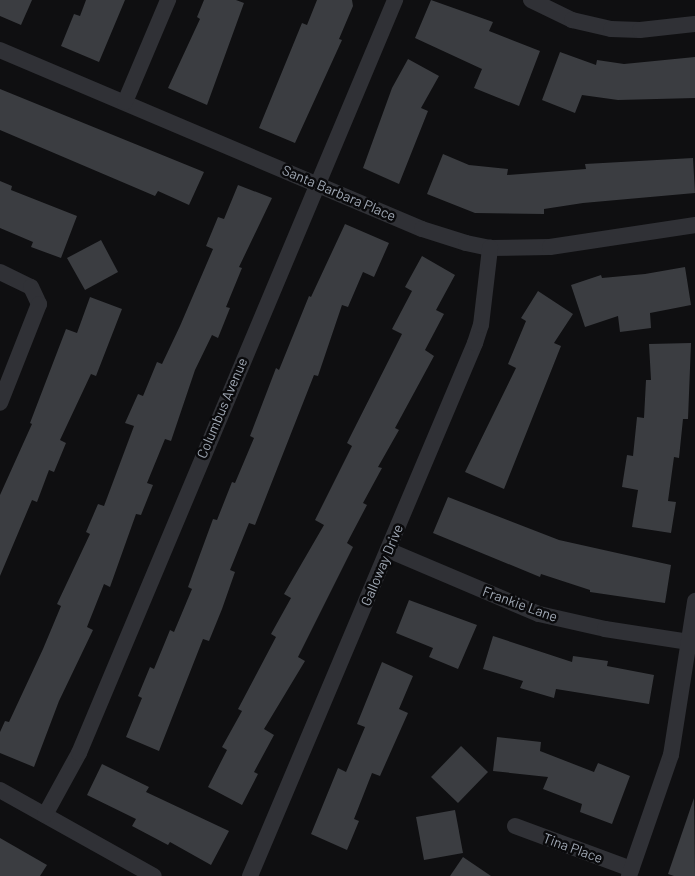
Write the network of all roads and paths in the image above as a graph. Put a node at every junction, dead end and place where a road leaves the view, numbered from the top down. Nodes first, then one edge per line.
1 (168, 0) edge
2 (395, 0) edge
3 (531, 0) edge
4 (695, 24) edge
5 (0, 50) edge
6 (125, 102) junction
7 (319, 184) junction
8 (695, 226) edge
9 (490, 248) junction
10 (0, 272) edge
11 (0, 403) edge
12 (388, 550) junction
13 (695, 601) edge
14 (689, 642) junction
15 (0, 790) edge
16 (45, 814) junction
17 (515, 826) dead end
18 (630, 873) edge
19 (154, 876) edge
20 (250, 876) edge

1 - 6 street
2 - 7 street, Columbus Avenue
3 - 4 street
5 - 6 street, Santa Barbara Place
6 - 7 street, Santa Barbara Place
7 - 9 street, Santa Barbara Place
7 - 16 street, Columbus Avenue
8 - 9 street, Santa Barbara Place
9 - 12 street, Galloway Drive
10 - 11 street
12 - 14 street, Frankie Lane
12 - 20 street, Galloway Drive
13 - 14 street
14 - 18 street
15 - 16 street
16 - 19 street
17 - 18 street, Tina Place

